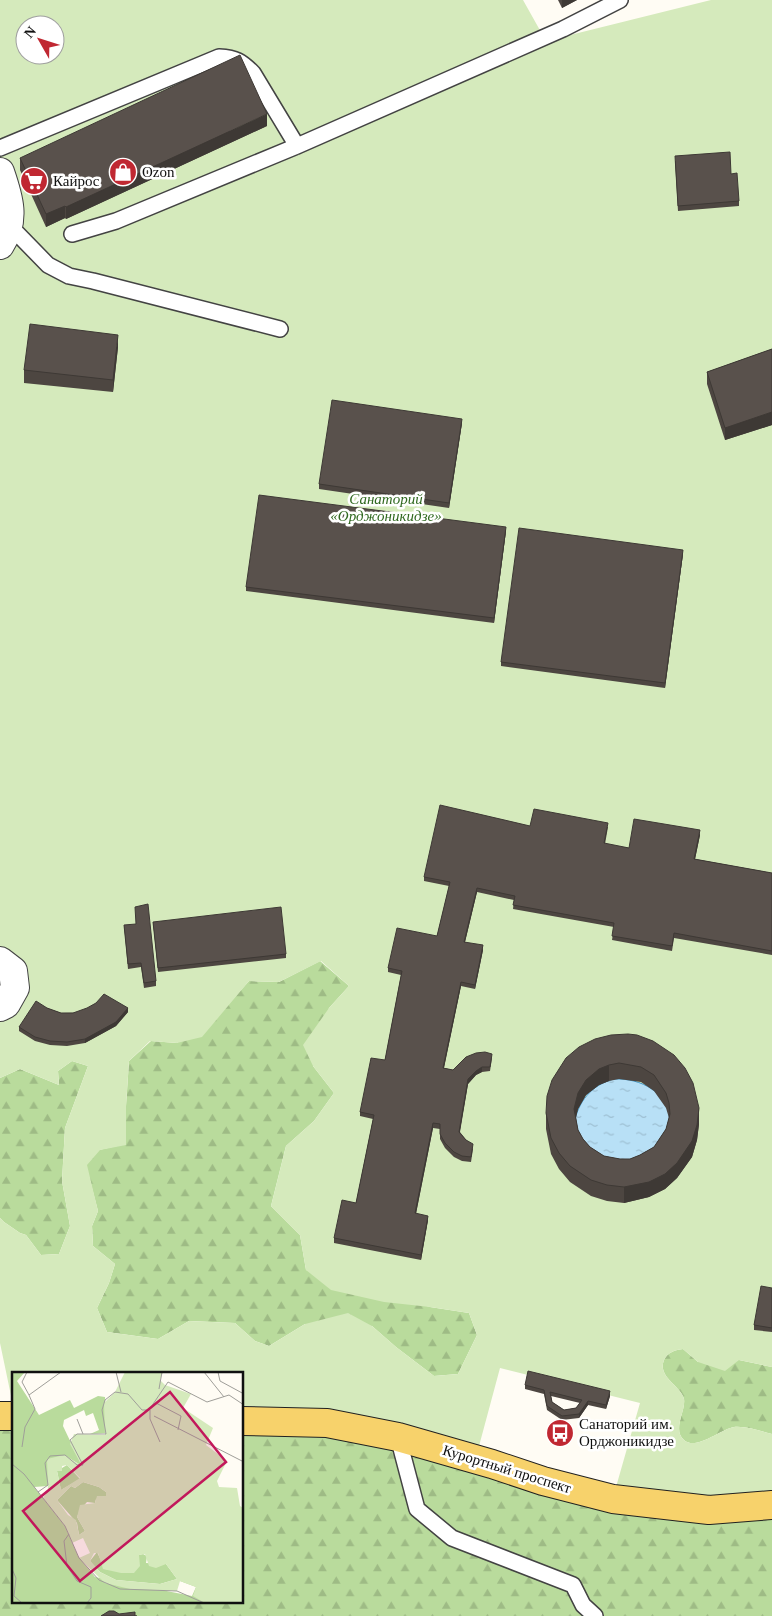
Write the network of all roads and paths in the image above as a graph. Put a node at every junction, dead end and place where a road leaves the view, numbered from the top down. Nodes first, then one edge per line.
1 (620, 0) edge
2 (297, 146) junction
3 (0, 148) edge
4 (0, 172) edge
5 (72, 234) dead end
6 (5, 235) edge
7 (280, 329) dead end
8 (0, 961) edge
9 (0, 1007) edge
10 (244, 1421) edge
11 (398, 1437) junction
12 (772, 1505) edge
13 (595, 1616) edge

1 - 2 lane
2 - 3 lane
2 - 5 lane
4 - 6 street
6 - 7 lane
8 - 9 street
10 - 11 main road, Курортный проспект
11 - 12 main road, Курортный проспект
11 - 13 lane

